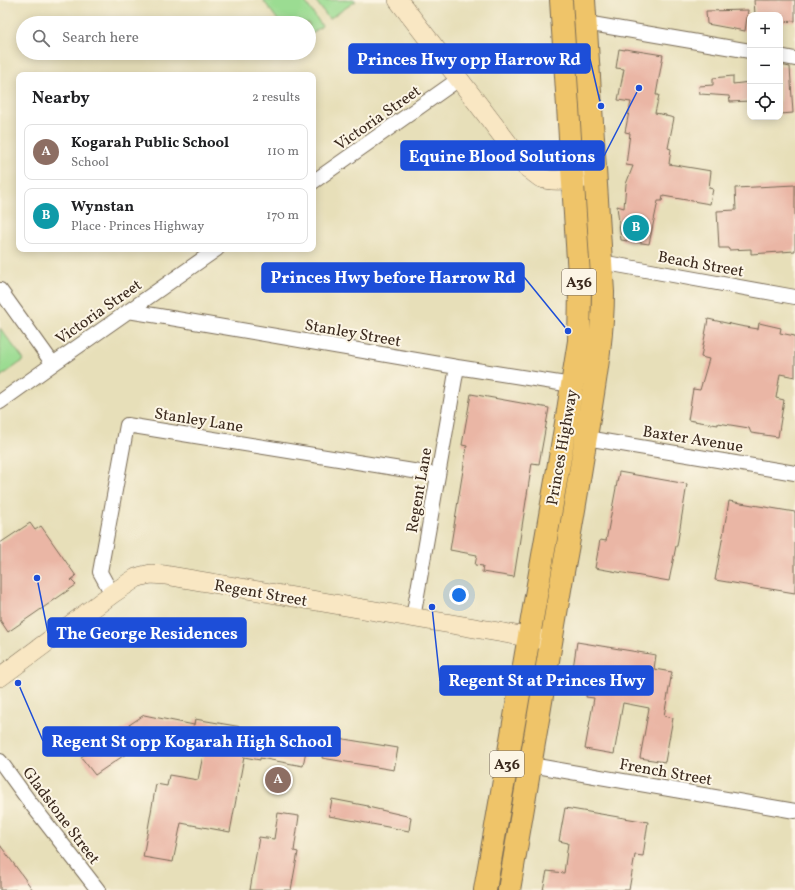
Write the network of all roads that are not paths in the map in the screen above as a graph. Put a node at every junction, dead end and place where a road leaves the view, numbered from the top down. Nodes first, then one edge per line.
1 (398, 0) edge
2 (561, 0) edge
3 (584, 0) edge
4 (586, 23) junction
5 (747, 50) edge
6 (783, 57) edge
7 (795, 59) edge
8 (459, 78) junction
9 (594, 177) junction
10 (573, 179) junction
11 (316, 180) edge
12 (213, 252) edge
13 (601, 262) junction
14 (0, 290) edge
15 (795, 297) edge
16 (128, 311) junction
17 (53, 364) junction
18 (457, 367) junction
19 (572, 385) junction
20 (0, 402) edge
21 (586, 438) junction
22 (795, 473) edge
23 (438, 475) junction
24 (112, 594) junction
25 (413, 618) junction
26 (529, 637) junction
27 (551, 641) junction
28 (0, 677) edge
29 (0, 761) edge
30 (531, 765) junction
31 (795, 810) edge
32 (98, 890) edge
33 (485, 890) edge
34 (509, 890) edge

1 - 8 main road
2 - 10 highway, Princes Highway / A36
3 - 4 highway, Princes Highway / A36
4 - 5 street
4 - 9 highway, Princes Highway / A36
6 - 7 street
8 - 10 main road
8 - 11 street, Victoria Street
9 - 10 main road
9 - 13 highway, Princes Highway / A36
10 - 19 highway, Princes Highway / A36
12 - 16 street, Victoria Street
13 - 15 street, Beach Street
13 - 21 highway, Princes Highway / A36
14 - 17 street
16 - 17 street, Victoria Street
16 - 18 street, Stanley Street
17 - 20 street, Victoria Street
18 - 19 street, Stanley Street
18 - 23 street, Regent Lane
19 - 26 highway, Princes Highway / A36
21 - 22 street, Baxter Avenue
21 - 27 highway, Princes Highway / A36
23 - 24 street, Stanley Lane
23 - 25 street, Regent Lane
24 - 25 main road, Regent Street
24 - 28 main road, Regent Street
25 - 26 main road, Regent Street
26 - 27 main road, Regent Street
26 - 33 highway, Princes Highway / A36
27 - 30 highway, Princes Highway / A36
29 - 32 street, Gladstone Street
30 - 31 street, French Street
30 - 34 highway, Princes Highway / A36

